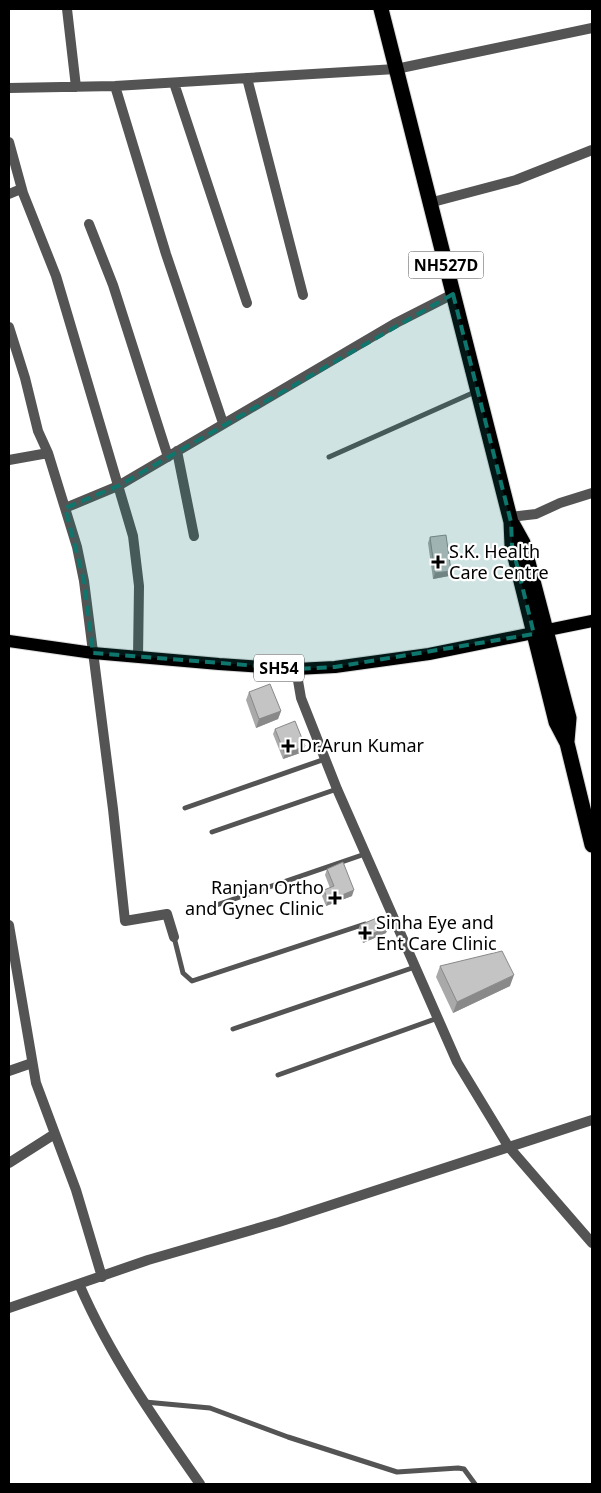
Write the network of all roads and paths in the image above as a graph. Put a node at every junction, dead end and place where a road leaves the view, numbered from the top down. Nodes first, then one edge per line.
1 (68, 9) edge
2 (381, 9) edge
3 (592, 28) edge
4 (396, 69) junction
5 (247, 78) junction
6 (174, 82) junction
7 (115, 86) junction
8 (76, 87) junction
9 (9, 88) edge
10 (9, 142) edge
11 (592, 150) edge
12 (21, 189) junction
13 (9, 194) edge
14 (429, 203) junction
15 (89, 224) dead end
16 (303, 294) dead end
17 (453, 294) junction
18 (247, 303) dead end
19 (9, 328) edge
20 (13, 354) edge
21 (478, 391) junction
22 (223, 422) junction
23 (48, 452) junction
24 (173, 454) junction
25 (328, 457) dead end
26 (9, 460) edge
27 (118, 486) junction
28 (592, 493) edge
29 (65, 508) junction
30 (510, 520) junction
31 (194, 536) dead end
32 (592, 621) edge
33 (540, 632) junction
34 (9, 641) edge
35 (93, 653) junction
36 (138, 657) junction
37 (296, 669) junction
38 (325, 759) junction
39 (337, 789) junction
40 (185, 808) dead end
41 (212, 832) dead end
42 (592, 845) edge
43 (364, 854) junction
44 (205, 909) dead end
45 (375, 921) edge
46 (9, 925) edge
47 (174, 937) joint
48 (416, 966) junction
49 (438, 1018) junction
50 (234, 1030) dead end
51 (32, 1063) junction
52 (9, 1071) edge
53 (278, 1075) dead end
54 (592, 1120) edge
55 (53, 1135) junction
56 (508, 1146) junction
57 (9, 1163) edge
58 (592, 1243) edge
59 (102, 1277) junction
60 (79, 1284) junction
61 (9, 1308) edge
62 (143, 1402) junction
63 (200, 1484) edge
64 (475, 1484) edge

1 - 8 street
2 - 4 highway, NH527D
3 - 4 street
4 - 5 street
4 - 14 highway, NH527D
5 - 6 street
5 - 16 street
6 - 7 street
6 - 18 street
7 - 8 street
7 - 22 street
8 - 9 street
10 - 12 street
11 - 14 street
12 - 13 street
12 - 27 street
14 - 17 highway, NH527D
15 - 24 street
17 - 21 highway, NH527D
17 - 22 street
19 - 20 street
20 - 23 street
21 - 25 lane
21 - 30 highway, NH527D
22 - 24 street
23 - 26 street
23 - 29 street
24 - 27 street
24 - 31 street
27 - 29 street
27 - 36 street
28 - 30 street
29 - 35 street
30 - 33 highway, NH527D
32 - 33 main road, SH54
33 - 37 main road, SH54
33 - 42 highway, NH527D
34 - 35 main road, SH54
35 - 36 main road, SH54
35 - 47 street
36 - 37 main road, SH54
37 - 38 street
38 - 39 street
38 - 40 lane
39 - 41 lane
39 - 43 street
43 - 44 lane
43 - 48 street
45 - 47 lane
46 - 51 street
48 - 49 street
48 - 50 lane
49 - 53 lane
49 - 56 street
51 - 52 street
51 - 55 street
54 - 56 street
55 - 57 street
55 - 59 street
56 - 58 street
56 - 59 street
59 - 60 street
60 - 61 street
60 - 62 street
62 - 63 street
62 - 64 lane

